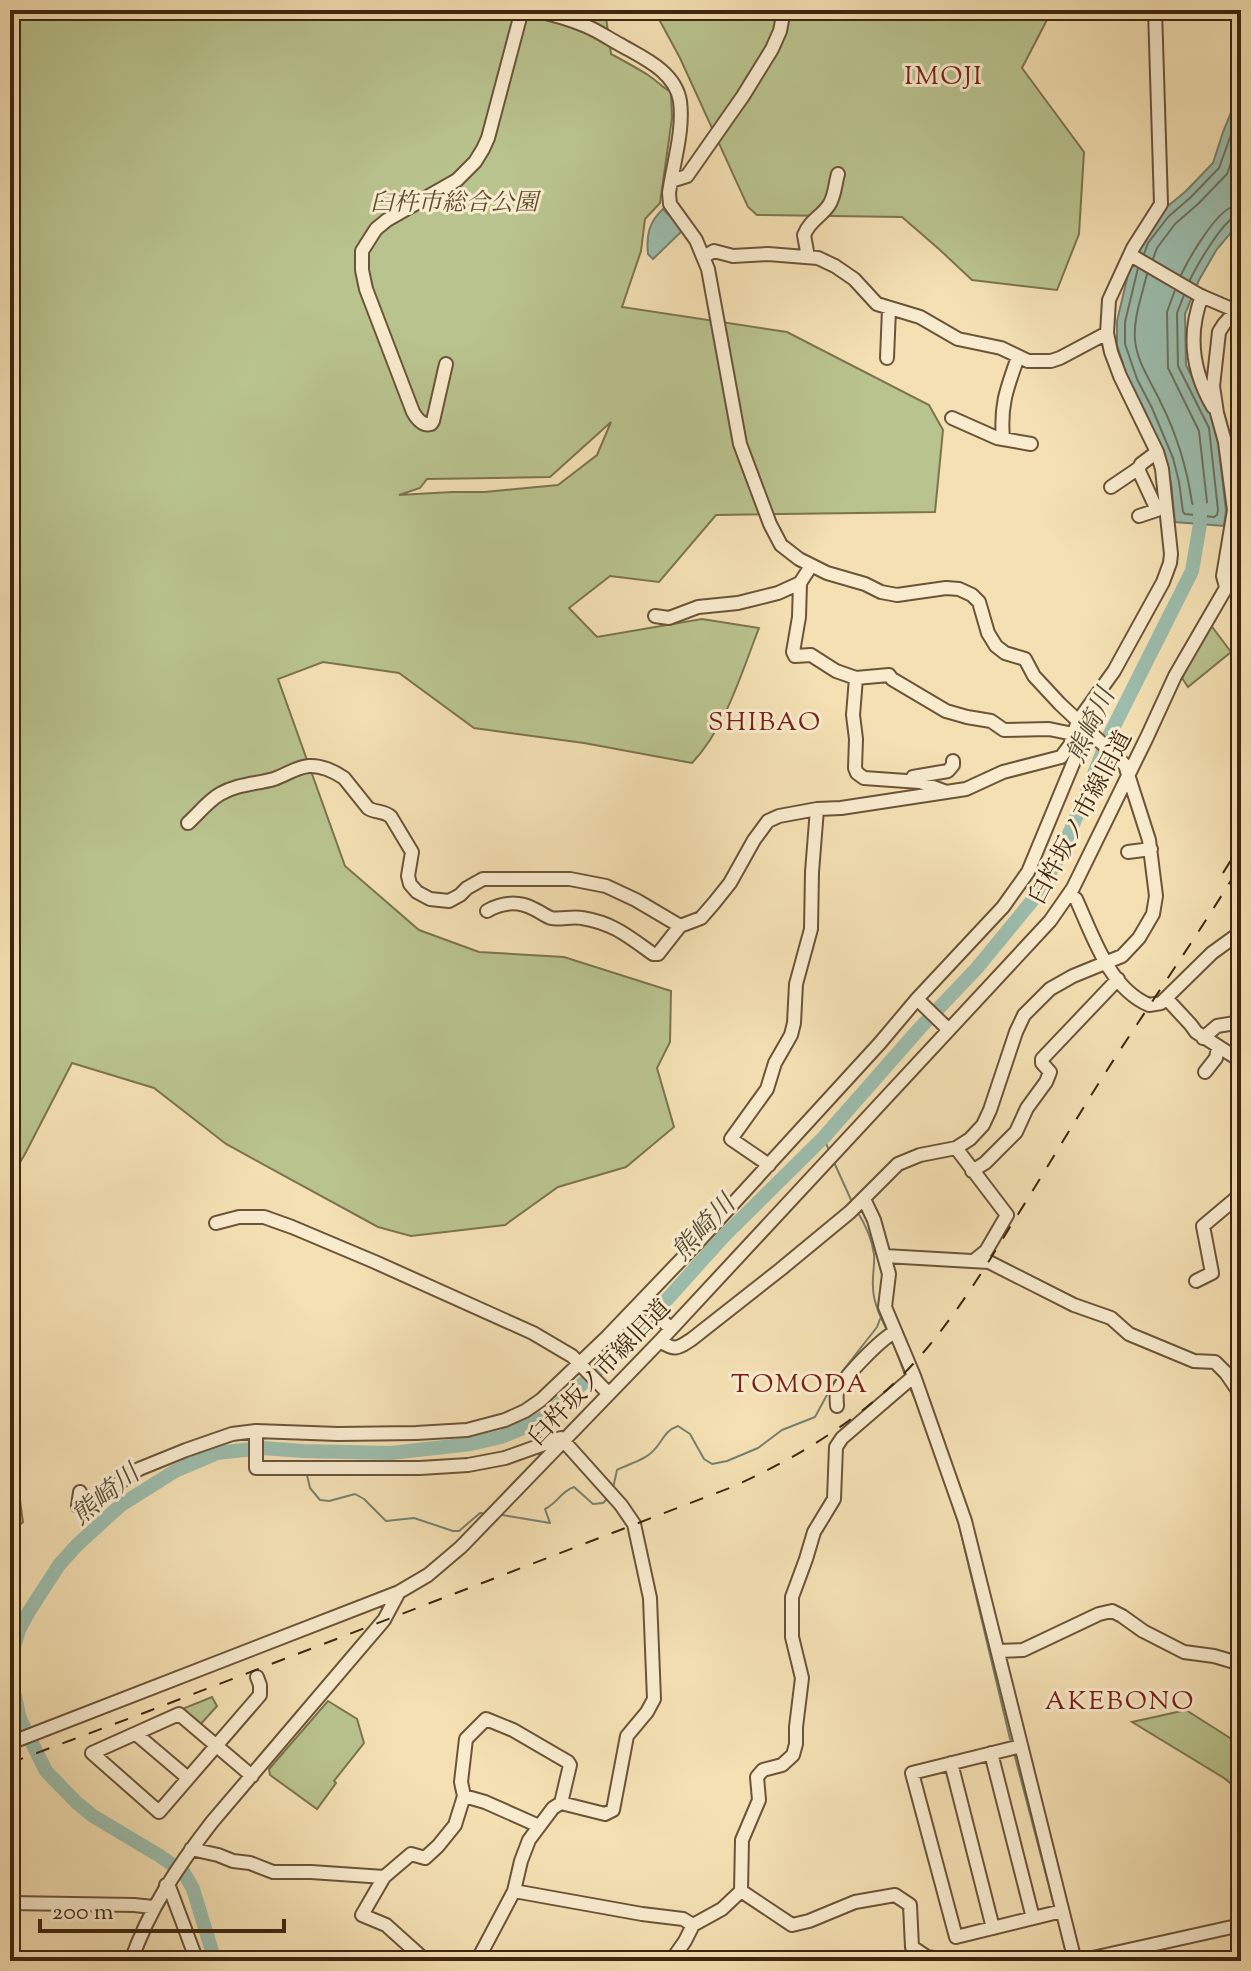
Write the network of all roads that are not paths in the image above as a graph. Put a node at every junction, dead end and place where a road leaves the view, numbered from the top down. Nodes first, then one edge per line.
1 (522, 10) edge
2 (533, 10) edge
3 (784, 10) edge
4 (1155, 10) edge
5 (838, 174) dead end
6 (671, 181) junction
7 (1133, 255) junction
8 (703, 257) junction
9 (808, 257) junction
10 (1201, 295) junction
11 (889, 309) junction
12 (1239, 312) edge
13 (1107, 333) junction
14 (1018, 357) junction
15 (887, 358) dead end
16 (446, 364) dead end
17 (1217, 413) junction
18 (952, 418) dead end
19 (1005, 439) junction
20 (1031, 444) dead end
21 (1157, 452) junction
22 (1006, 454) dead end
23 (1138, 469) junction
24 (1111, 487) dead end
25 (1139, 516) dead end
26 (1241, 562) edge
27 (811, 566) junction
28 (800, 583) junction
29 (1226, 587) junction
30 (655, 616) dead end
31 (856, 678) junction
32 (1082, 725) junction
33 (1071, 740) junction
34 (953, 761) dead end
35 (1127, 770) junction
36 (902, 780) junction
37 (944, 791) junction
38 (817, 809) junction
39 (188, 823) dead end
40 (1149, 850) junction
41 (1128, 852) dead end
42 (1069, 895) junction
43 (487, 911) dead end
44 (680, 926) junction
45 (1241, 932) edge
46 (1105, 963) junction
47 (1118, 979) junction
48 (1166, 998) junction
49 (918, 1000) junction
50 (1241, 1022) edge
51 (947, 1028) junction
52 (1203, 1038) junction
53 (1218, 1047) junction
54 (1241, 1061) edge
55 (1205, 1072) dead end
56 (956, 1148) junction
57 (769, 1165) junction
58 (972, 1171) junction
59 (1241, 1194) edge
60 (863, 1201) junction
61 (216, 1223) dead end
62 (885, 1256) junction
63 (975, 1260) junction
64 (1196, 1281) dead end
65 (643, 1302) junction
66 (668, 1326) junction
67 (891, 1334) junction
68 (660, 1341) junction
69 (579, 1363) junction
70 (910, 1379) junction
71 (606, 1391) junction
72 (1241, 1395) edge
73 (837, 1406) dead end
74 (256, 1432) junction
75 (564, 1440) junction
76 (80, 1492) dead end
77 (399, 1592) junction
78 (998, 1651) junction
79 (1241, 1664) edge
80 (257, 1677) dead end
81 (136, 1734) junction
82 (11, 1742) edge
83 (216, 1745) junction
84 (1016, 1747) junction
85 (991, 1753) junction
86 (951, 1763) junction
87 (252, 1776) junction
88 (188, 1778) junction
89 (464, 1796) junction
90 (561, 1803) junction
91 (539, 1826) junction
92 (188, 1852) junction
93 (384, 1877) junction
94 (167, 1883) junction
95 (514, 1891) junction
96 (741, 1891) junction
97 (10, 1903) edge
98 (153, 1907) junction
99 (1058, 1912) junction
100 (1033, 1918) junction
101 (693, 1925) junction
102 (1241, 1925) edge
103 (993, 1928) junction
104 (131, 1961) edge
105 (197, 1961) edge
106 (426, 1961) edge
107 (477, 1961) edge
108 (671, 1961) edge
109 (951, 1961) edge
110 (998, 1961) edge
111 (1005, 1961) edge
112 (1077, 1961) edge

1 - 16 street
2 - 6 street
3 - 6 street
4 - 7 street
5 - 9 street
6 - 8 street
7 - 10 street
7 - 13 street
8 - 9 street
8 - 27 street
9 - 11 street
10 - 12 street
10 - 17 street
11 - 14 street
11 - 15 street
12 - 17 street
13 - 14 street
13 - 21 street
14 - 19 street
17 - 29 street
18 - 19 street
19 - 20 street
19 - 22 street
21 - 23 street
21 - 32 street
23 - 24 street
23 - 25 street
26 - 29 street, 臼杵坂ノ市線旧道
27 - 28 street
27 - 32 street
28 - 30 street
28 - 31 street
29 - 35 street, 臼杵坂ノ市線旧道
31 - 33 street
31 - 36 street
32 - 33 street
32 - 35 street
33 - 37 street
33 - 49 street
34 - 36 street
35 - 40 street
35 - 42 street, 臼杵坂ノ市線旧道
36 - 37 street
37 - 38 street
38 - 44 street
38 - 57 street
39 - 44 street
40 - 41 street
40 - 46 street
42 - 46 street
42 - 51 street, 臼杵坂ノ市線旧道
43 - 44 street
45 - 48 street
46 - 47 street
46 - 56 street
47 - 48 street
47 - 58 street
48 - 52 street
49 - 51 street
49 - 57 street
50 - 52 street
51 - 66 street, 臼杵坂ノ市線旧道
52 - 53 street
53 - 54 street
53 - 55 street
56 - 58 street
56 - 60 street
57 - 65 street
58 - 63 street
59 - 64 street
60 - 62 street
60 - 68 street
61 - 69 street
62 - 63 street
62 - 67 street
63 - 72 street
65 - 66 street
65 - 69 street
66 - 68 street, 臼杵坂ノ市線旧道
67 - 70 street
67 - 73 street
68 - 71 street, 臼杵坂ノ市線旧道
69 - 71 street
69 - 74 street
70 - 78 street
70 - 96 street
71 - 75 street, 臼杵坂ノ市線旧道
74 - 75 street
74 - 76 street
75 - 77 street, 臼杵坂ノ市線旧道
75 - 90 street
77 - 82 street
77 - 87 street, 臼杵坂ノ市線旧道
78 - 79 street
78 - 84 street
80 - 83 street
81 - 83 street
81 - 88 street
81 - 88 street
83 - 87 street
83 - 88 street
84 - 85 street
84 - 99 street
85 - 86 street
85 - 100 street
86 - 103 street
86 - 103 street
87 - 92 street, 臼杵坂ノ市線旧道
89 - 90 street
89 - 91 street
89 - 93 street
90 - 91 street
91 - 95 street
92 - 93 street
92 - 94 street, 臼杵坂ノ市線旧道
93 - 106 street
94 - 98 street, 臼杵坂ノ市線旧道
94 - 105 street
95 - 101 street
95 - 107 street
96 - 101 street
96 - 109 street
97 - 98 street
98 - 104 street, 臼杵坂ノ市線旧道
99 - 100 street
99 - 112 street
100 - 103 street
101 - 108 street
102 - 112 street
110 - 111 street

